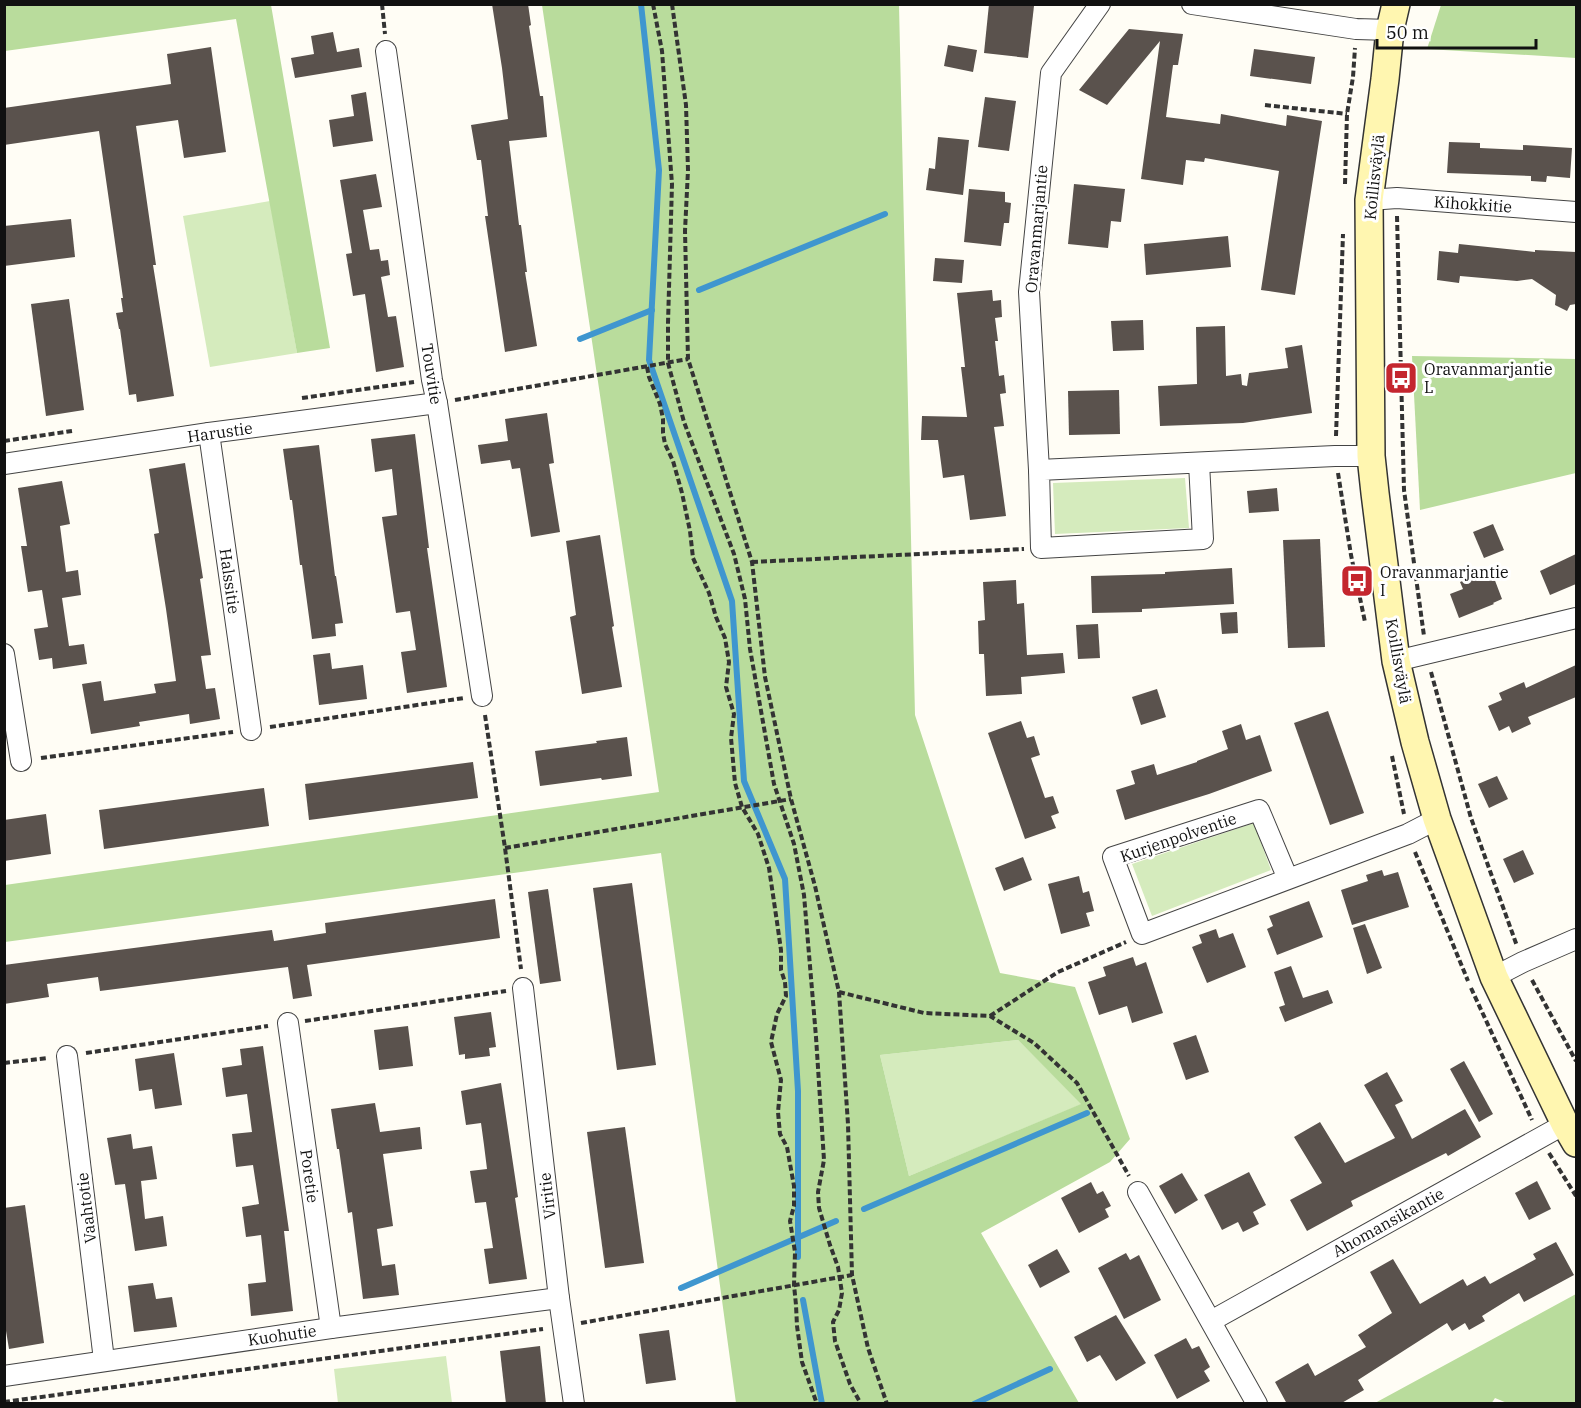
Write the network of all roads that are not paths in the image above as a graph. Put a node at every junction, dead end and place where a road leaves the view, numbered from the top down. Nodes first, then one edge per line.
1 (1100, 4) edge
2 (1192, 4) edge
3 (1393, 17) edge
4 (386, 51) road end
5 (1369, 200) junction
6 (1576, 212) edge
7 (437, 403) junction
8 (209, 433) junction
9 (1371, 456) junction
10 (1199, 463) junction
11 (4, 464) edge
12 (1039, 470) junction
13 (1576, 618) edge
14 (4, 654) edge
15 (1396, 661) junction
16 (482, 696) road end
17 (251, 730) dead end
18 (21, 760) dead end
19 (1437, 819) junction
20 (1288, 879) junction
21 (1576, 939) edge
22 (1494, 977) junction
23 (523, 988) road end
24 (288, 1023) road end
25 (67, 1056) road end
26 (1571, 1134) edge
27 (1138, 1192) road end
28 (559, 1298) junction
29 (1211, 1321) junction
30 (331, 1328) junction
31 (104, 1360) junction
32 (4, 1376) edge
33 (573, 1404) edge
34 (1257, 1404) edge

1 - 12 street, Oravanmarjantie
2 - 3 street
3 - 5 street, Koillisväylä
4 - 7 street, Touvitie
5 - 6 street, Kihokkitie
5 - 9 street, Koillisväylä
7 - 8 street, Harustie
7 - 16 street, Touvitie
8 - 11 street, Harustie
8 - 17 street, Halssitie
9 - 10 street
9 - 15 street, Koillisväylä
10 - 12 street
10 - 12 street, Oravanmarjantie
13 - 15 street
14 - 18 street
15 - 19 street, Koillisväylä
19 - 20 street
19 - 22 street, Koillisväylä
20 - 20 street, Kurjenpolventie
21 - 22 street
22 - 26 street, Koillisväylä
23 - 28 street, Viritie
24 - 30 street, Poretie
25 - 31 street, Vaahtotie
26 - 29 street, Ahomansikantie
27 - 29 street
28 - 30 street, Kuohutie
28 - 33 street, Viritie
29 - 34 street
30 - 31 street, Kuohutie
31 - 32 street, Kuohutie

